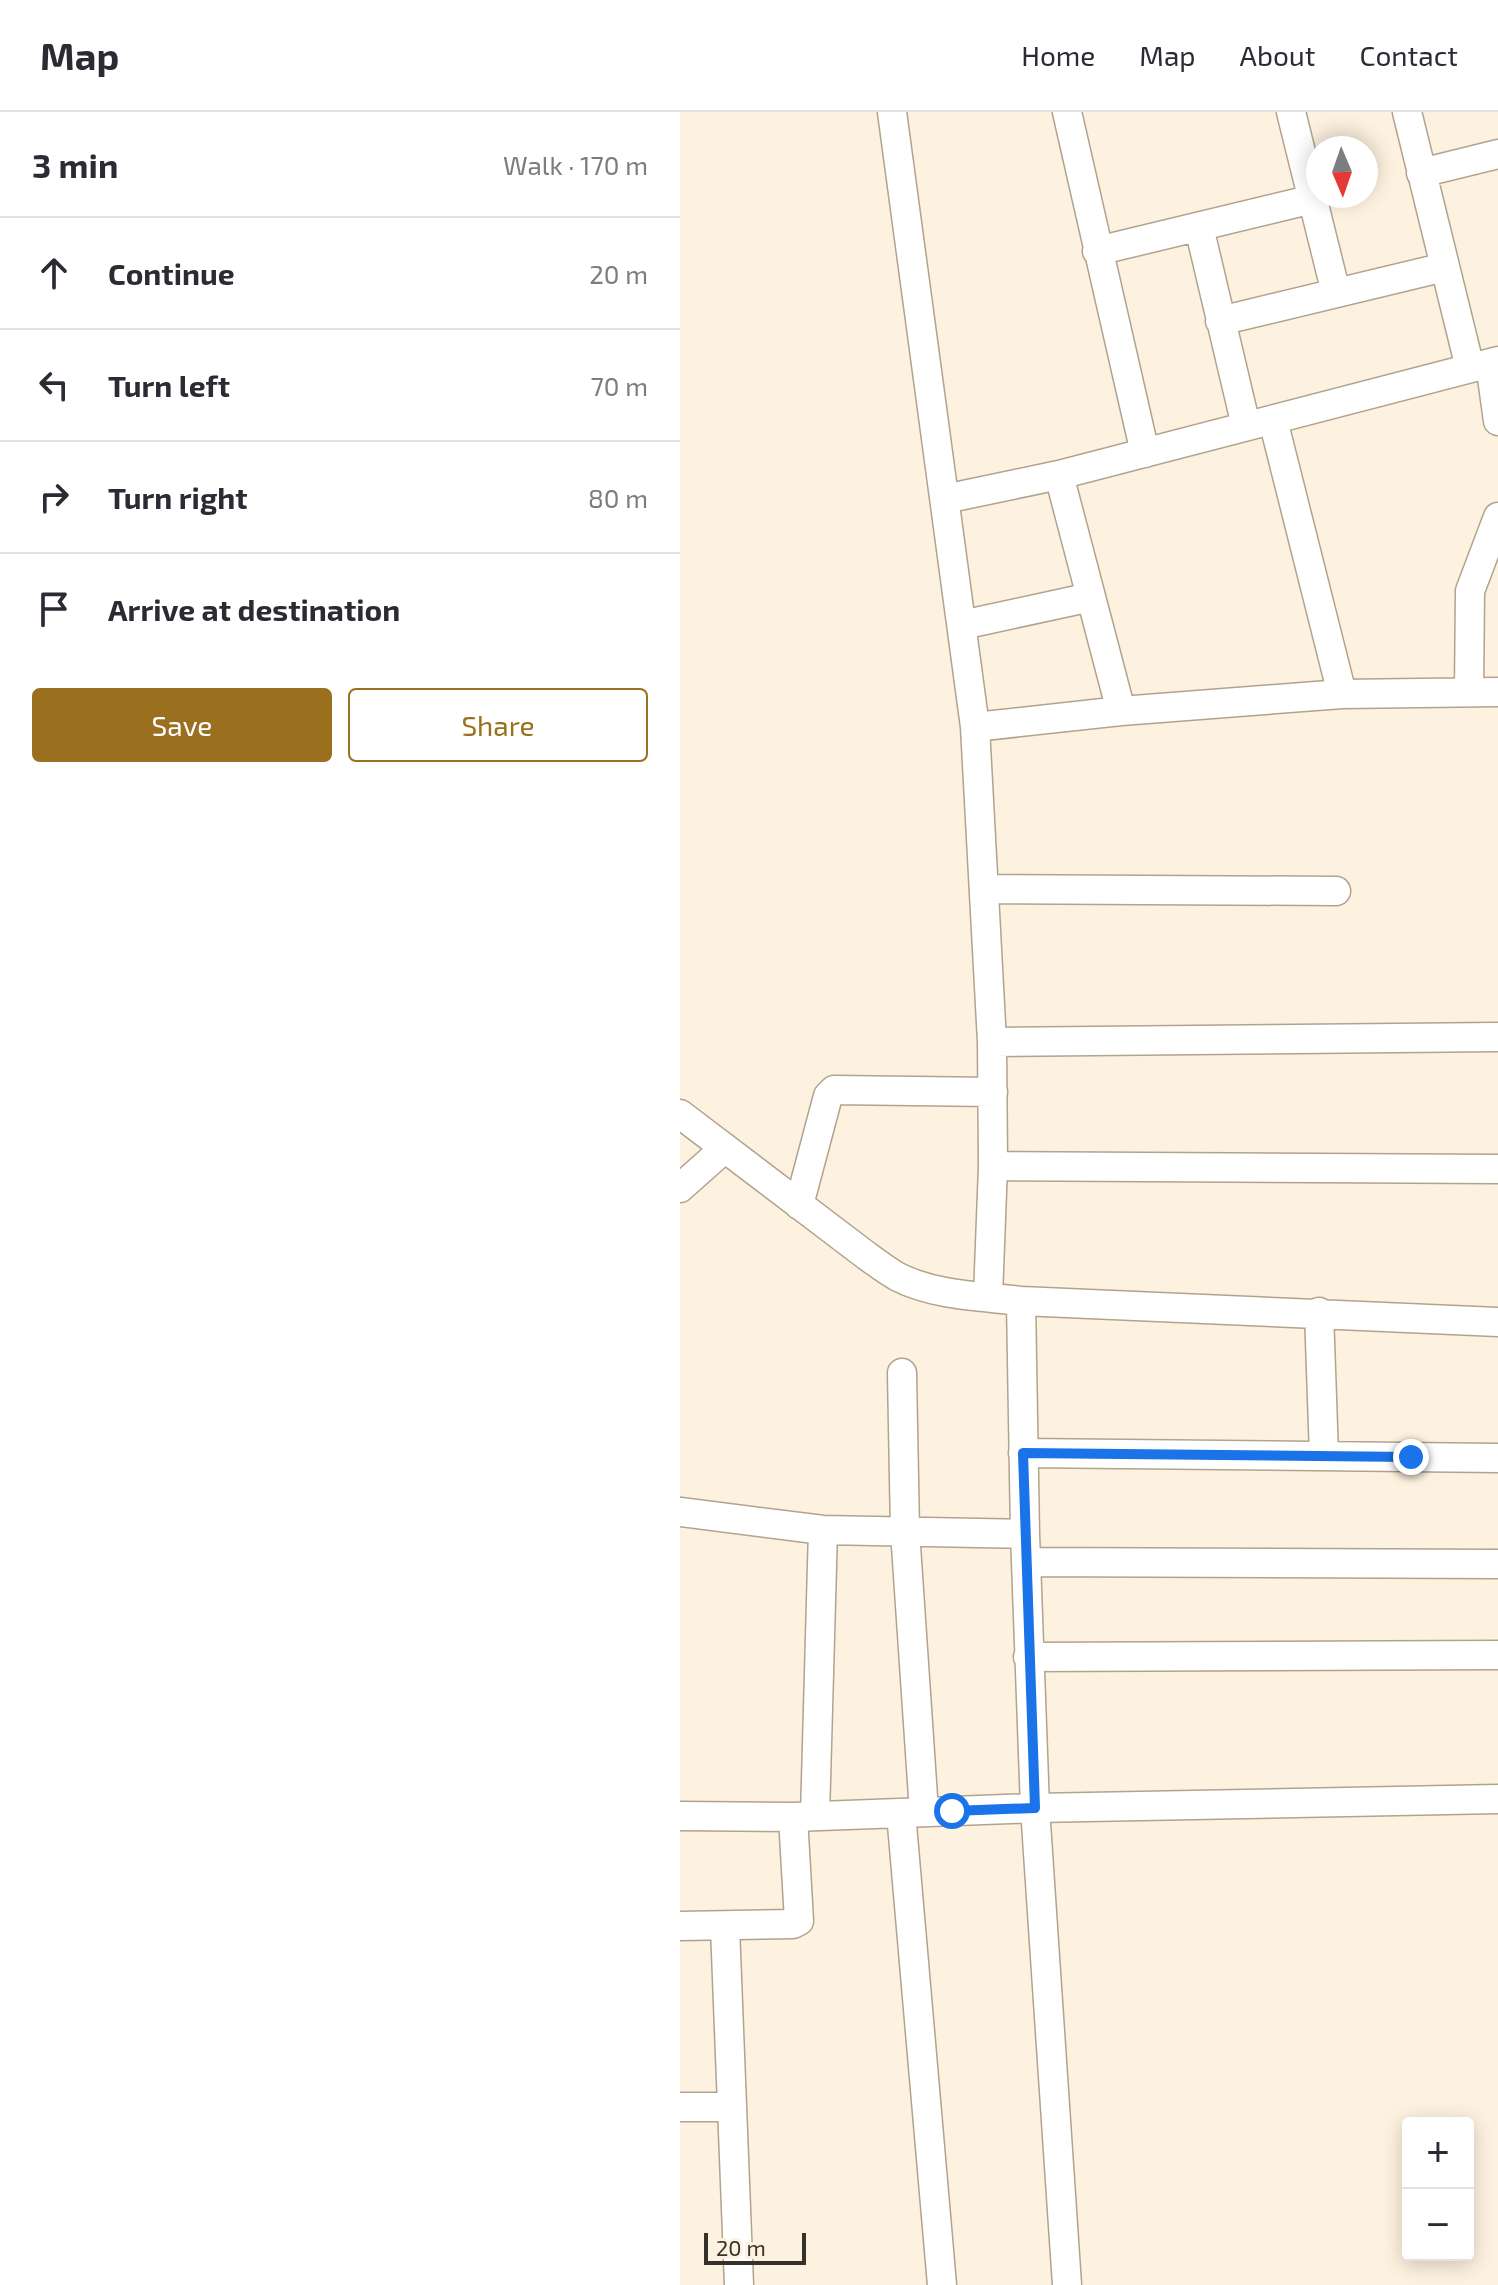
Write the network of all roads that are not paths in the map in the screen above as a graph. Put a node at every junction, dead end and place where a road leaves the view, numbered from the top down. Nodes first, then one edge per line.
1 (892, 112) edge
2 (1067, 112) edge
3 (1291, 112) edge
4 (1407, 112) edge
5 (1498, 154) edge
6 (1306, 171) edge
7 (1421, 173) junction
8 (1306, 201) edge
9 (1315, 208) edge
10 (1199, 227) junction
11 (1097, 251) junction
12 (1445, 267) junction
13 (1336, 293) junction
14 (1220, 321) junction
15 (1486, 364) edge
16 (1498, 421) edge
17 (1259, 423) junction
18 (1145, 453) junction
19 (1059, 475) junction
20 (945, 499) junction
21 (1498, 517) edge
22 (1091, 597) junction
23 (962, 625) junction
24 (1469, 692) junction
25 (1498, 692) edge
26 (1342, 694) junction
27 (1121, 711) junction
28 (975, 727) junction
29 (985, 889) junction
30 (1336, 891) dead end
31 (1498, 1037) edge
32 (992, 1042) junction
33 (993, 1092) junction
34 (680, 1114) edge
35 (725, 1148) junction
36 (993, 1166) junction
37 (1498, 1169) edge
38 (680, 1188) edge
39 (799, 1205) junction
40 (988, 1297) junction
41 (1021, 1301) junction
42 (1319, 1312) junction
43 (1498, 1322) edge
44 (902, 1373) dead end
45 (1023, 1453) junction
46 (1324, 1456) junction
47 (1498, 1458) edge
48 (680, 1512) edge
49 (823, 1530) junction
50 (905, 1531) junction
51 (1025, 1534) junction
52 (1026, 1562) junction
53 (1498, 1564) edge
54 (1498, 1655) edge
55 (1028, 1657) junction
56 (1498, 1799) edge
57 (1035, 1808) junction
58 (913, 1812) junction
59 (680, 1816) edge
60 (804, 1816) junction
61 (680, 1926) edge
62 (725, 1927) junction
63 (680, 2107) edge
64 (731, 2107) junction
65 (739, 2285) edge
66 (942, 2285) edge
67 (1067, 2285) edge

1 - 20 street
2 - 11 street
3 - 6 street
4 - 7 street
5 - 7 street
7 - 12 street
8 - 10 street
9 - 13 street
10 - 11 street
10 - 14 street
11 - 18 street
12 - 13 street
12 - 15 street
13 - 14 street
14 - 17 street
15 - 16 street
15 - 17 street
17 - 18 street
17 - 26 street
18 - 19 street
19 - 20 street
19 - 22 street
20 - 23 street
21 - 24 street
22 - 23 street
22 - 27 street
23 - 28 street
24 - 25 street
24 - 26 street
26 - 27 street
27 - 28 street
28 - 29 street
29 - 30 street
29 - 32 street
31 - 32 street
32 - 33 street
33 - 36 street
33 - 39 street
34 - 35 street
35 - 38 street
35 - 39 street
36 - 37 street
36 - 40 street
39 - 40 street
40 - 41 street
41 - 42 street
41 - 45 street
42 - 43 street
42 - 46 street
44 - 50 street
45 - 46 street
45 - 51 street
46 - 47 street
48 - 49 street
49 - 50 street
49 - 60 street
50 - 51 street
50 - 58 street
51 - 52 street
52 - 53 street
52 - 55 street
54 - 55 street
55 - 57 street
56 - 57 street
57 - 58 street
57 - 67 street
58 - 60 street
58 - 66 street
59 - 60 street
60 - 62 street
61 - 62 street
62 - 64 street
63 - 64 street
64 - 65 street

